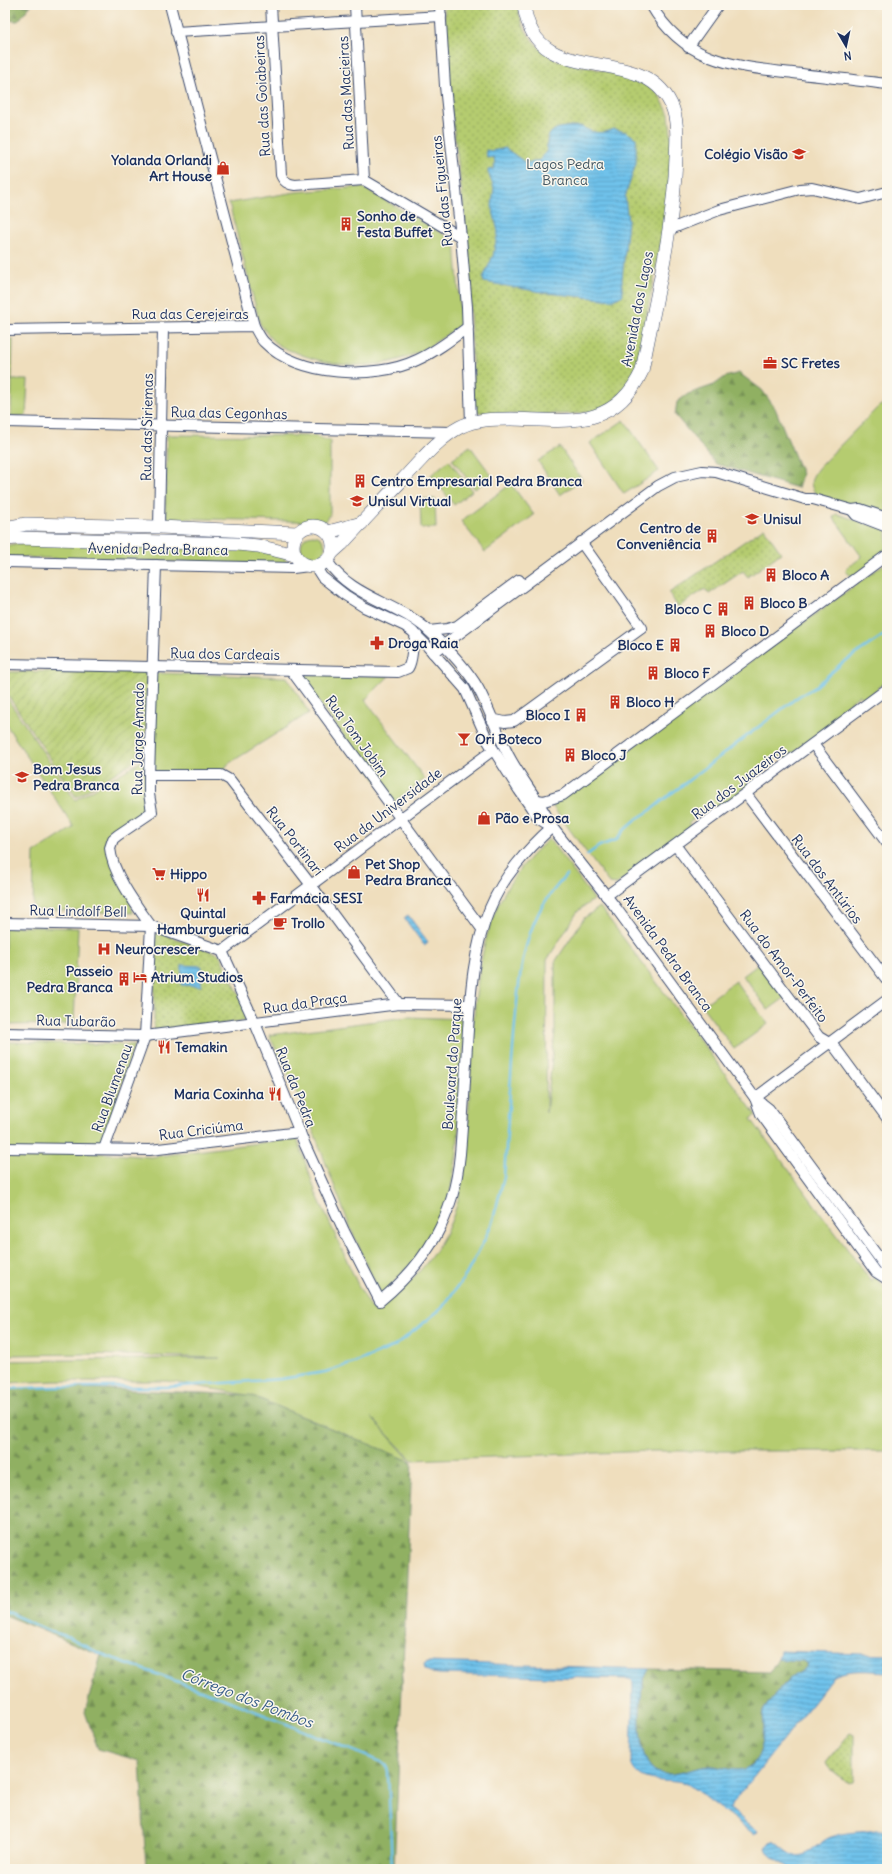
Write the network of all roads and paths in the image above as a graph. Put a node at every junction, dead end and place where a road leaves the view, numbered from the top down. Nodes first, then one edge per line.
1 (170, 5) edge
2 (271, 5) edge
3 (355, 5) edge
4 (440, 5) edge
5 (524, 5) edge
6 (651, 5) edge
7 (718, 5) edge
8 (441, 16) junction
9 (356, 21) junction
10 (272, 26) junction
11 (176, 32) junction
12 (688, 47) junction
13 (887, 84) edge
14 (364, 180) junction
15 (887, 192) edge
16 (668, 230) junction
17 (461, 237) junction
18 (254, 326) junction
19 (468, 327) junction
20 (163, 328) junction
21 (5, 330) edge
22 (5, 422) edge
23 (471, 423) junction
24 (161, 425) junction
25 (452, 432) junction
26 (813, 499) junction
27 (852, 510) junction
28 (887, 518) edge
29 (362, 523) junction
30 (5, 524) edge
31 (26, 524) junction
32 (159, 527) junction
33 (887, 527) edge
34 (5, 528) edge
35 (297, 532) junction
36 (328, 532) junction
37 (5, 539) edge
38 (581, 542) junction
39 (295, 555) junction
40 (887, 556) edge
41 (321, 561) junction
42 (5, 562) edge
43 (156, 565) junction
44 (429, 631) junction
45 (417, 635) junction
46 (444, 645) junction
47 (433, 653) junction
48 (5, 664) edge
49 (154, 667) junction
50 (291, 670) junction
51 (885, 694) edge
52 (491, 719) junction
53 (813, 744) junction
54 (493, 750) junction
55 (149, 774) junction
56 (746, 794) junction
57 (555, 798) junction
58 (537, 800) junction
59 (400, 818) junction
60 (552, 827) junction
61 (887, 843) edge
62 (676, 846) junction
63 (311, 885) junction
64 (606, 896) junction
65 (5, 923) edge
66 (151, 926) junction
67 (482, 929) junction
68 (222, 951) junction
69 (887, 980) edge
70 (887, 1000) edge
71 (399, 1004) junction
72 (470, 1005) junction
73 (255, 1024) junction
74 (5, 1033) edge
75 (145, 1036) junction
76 (830, 1043) junction
77 (756, 1098) junction
78 (887, 1118) edge
79 (300, 1132) junction
80 (5, 1148) edge
81 (104, 1149) junction
82 (887, 1272) edge
83 (887, 1279) edge
84 (380, 1301) joint

1 - 11 street
2 - 10 street, Rua das Goiabeiras
3 - 9 street, Rua das Macieiras
4 - 8 street, Rua das Figueiras
5 - 16 main road, Avenida dos Lagos
6 - 12 street
7 - 12 street
8 - 9 street
8 - 17 street, Rua das Figueiras
9 - 10 street
9 - 14 street, Rua das Macieiras
10 - 11 street
10 - 14 street, Rua das Goiabeiras
11 - 18 street
12 - 13 street
14 - 17 street
15 - 16 street
16 - 23 main road, Avenida dos Lagos
17 - 19 street, Rua das Figueiras
18 - 19 street, Rua das Cerejeiras
18 - 20 street, Rua das Cerejeiras
19 - 23 street, Rua das Figueiras
20 - 21 street, Rua das Cerejeiras
20 - 24 street, Rua das Siriemas
22 - 24 street, Rua das Cegonhas
23 - 25 main road, Avenida dos Lagos
24 - 25 street, Rua das Cegonhas
24 - 32 street, Rua das Siriemas
25 - 29 main road, Avenida dos Lagos
26 - 27 street
26 - 38 street
26 - 44 street
27 - 28 street
27 - 33 street
29 - 36 main road
29 - 41 main road, Avenida dos Lagos
30 - 31 street
31 - 32 main road, Avenida Pedra Branca
31 - 34 main road, Avenida Pedra Branca
32 - 35 main road, Avenida Pedra Branca
35 - 36 main road
35 - 39 main road
36 - 41 main road
37 - 39 main road, Avenida Pedra Branca
38 - 46 street
38 - 52 street
39 - 41 main road
40 - 57 street
41 - 43 street, Avenida Pedra Branca
41 - 44 street, Avenida Pedra Branca
41 - 45 street, Avenida Pedra Branca
42 - 43 street, Avenida Pedra Branca
43 - 49 street, Rua Jorge Amado
44 - 46 street, Avenida Pedra Branca
45 - 47 street, Avenida Pedra Branca
45 - 50 street, Rua dos Cardeais
46 - 47 street
46 - 52 street, Avenida Pedra Branca
47 - 54 street, Avenida Pedra Branca
48 - 49 street, Rua dos Cardeais
49 - 50 street, Rua dos Cardeais
49 - 55 street, Rua Jorge Amado
50 - 59 street, Rua Tom Jobim
51 - 53 street, Rua dos Juazeiros
52 - 58 street, Avenida Pedra Branca
53 - 56 street, Rua dos Juazeiros
53 - 61 street
54 - 59 street, Rua da Universidade
54 - 60 street, Avenida Pedra Branca
55 - 63 street, Rua Portinari
55 - 66 street, Rua Jorge Amado
56 - 62 street, Rua dos Juazeiros
56 - 69 street, Rua dos Antúrios
57 - 58 street
57 - 60 street
58 - 60 street, Avenida Pedra Branca
59 - 63 street, Rua da Universidade
59 - 67 street, Rua Tom Jobim
60 - 64 street, Avenida Pedra Branca
60 - 67 street, Boulevard do Parque
62 - 64 street, Rua dos Juazeiros
62 - 76 street, Rua do Amor-Perfeito
63 - 68 street, Rua da Universidade
63 - 71 street, Rua Portinari
64 - 77 street, Avenida Pedra Branca
65 - 66 street, Rua Lindolf Bell
66 - 68 street
66 - 75 street, Rua Blumenau
67 - 72 street, Boulevard do Parque
68 - 73 street, Rua da Pedra
70 - 76 street
71 - 72 street, Rua da Praça
71 - 73 street, Rua da Praça
72 - 84 street, Boulevard do Parque
73 - 75 street, Rua da Praça
73 - 79 street, Rua da Pedra
74 - 75 street, Rua Tubarão
75 - 81 street, Rua Blumenau
76 - 77 street
76 - 78 street, Rua do Amor-Perfeito
77 - 82 street, Avenida Pedra Branca
77 - 83 street, Avenida Pedra Branca
79 - 81 street, Rua Criciúma
79 - 84 street, Rua da Pedra
80 - 81 street, Rua Criciúma

